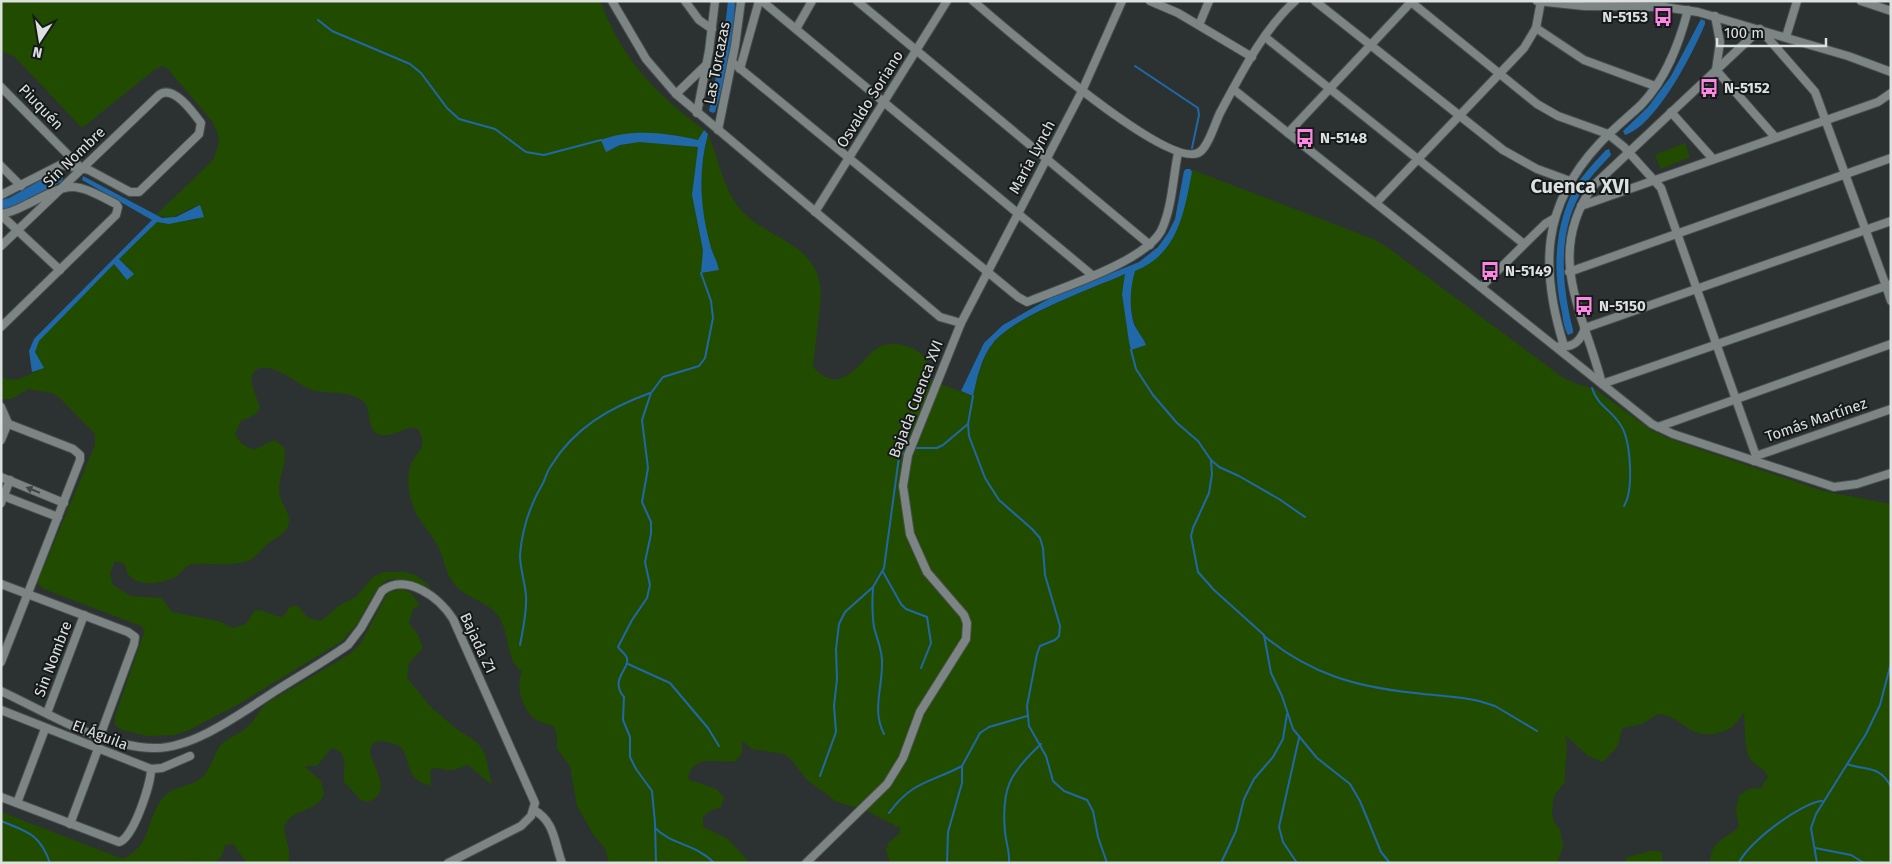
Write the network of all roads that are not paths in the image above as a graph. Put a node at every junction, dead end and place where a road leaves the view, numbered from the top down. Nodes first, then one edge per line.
1 (685, 1) edge
2 (714, 1) edge
3 (741, 1) edge
4 (760, 1) edge
5 (812, 1) edge
6 (857, 1) edge
7 (947, 1) edge
8 (973, 1) edge
9 (1122, 1) edge
10 (1150, 1) edge
11 (1208, 1) edge
12 (1295, 1) edge
13 (1315, 1) edge
14 (1537, 1) edge
15 (1797, 1) edge
16 (1861, 1) edge
17 (614, 2) edge
18 (1411, 2) edge
19 (1541, 2) edge
20 (1688, 10) junction
21 (1891, 11) edge
22 (1715, 16) junction
23 (1199, 25) junction
24 (1536, 28) junction
25 (712, 29) junction
26 (796, 29) junction
27 (1760, 30) junction
28 (1265, 37) junction
29 (1786, 37) junction
30 (1370, 45) junction
31 (915, 52) junction
32 (1252, 57) junction
33 (732, 62) junction
34 (706, 65) junction
35 (740, 69) junction
36 (1716, 70) junction
37 (1891, 72) edge
38 (1499, 74) junction
39 (1655, 86) junction
40 (1, 87) edge
41 (1233, 89) junction
42 (1330, 89) junction
43 (1082, 91) junction
44 (676, 94) junction
45 (1889, 95) edge
46 (884, 102) junction
47 (1891, 106) edge
48 (1671, 112) junction
49 (697, 113) junction
50 (1459, 116) junction
51 (1825, 119) junction
52 (718, 130) junction
53 (1288, 133) junction
54 (1608, 134) junction
55 (1775, 137) junction
56 (1628, 152) junction
57 (1178, 153) junction
58 (849, 158) junction
59 (1891, 158) edge
60 (1418, 159) junction
61 (1713, 159) junction
62 (1046, 160) junction
63 (1, 166) edge
64 (82, 169) junction
65 (1845, 174) junction
66 (1655, 180) junction
67 (1570, 182) junction
68 (21, 186) junction
69 (64, 186) junction
70 (1, 195) edge
71 (1376, 203) junction
72 (1581, 206) junction
73 (815, 212) junction
74 (1018, 213) junction
75 (1, 215) edge
76 (1555, 218) junction
77 (1891, 221) edge
78 (18, 230) junction
79 (1865, 230) junction
80 (1678, 234) junction
81 (1524, 244) junction
82 (1150, 245) junction
83 (1, 246) edge
84 (60, 270) junction
85 (987, 272) junction
86 (1569, 272) junction
87 (1092, 274) junction
88 (1888, 285) edge
89 (1481, 287) junction
90 (1697, 289) junction
91 (1891, 302) edge
92 (961, 323) junction
93 (1, 327) edge
94 (1585, 328) junction
95 (1552, 344) junction
96 (1717, 344) junction
97 (1891, 344) edge
98 (1564, 346) junction
99 (1602, 384) junction
100 (1736, 400) junction
101 (1, 407) edge
102 (1891, 409) edge
103 (5, 422) edge
104 (1658, 427) junction
105 (1, 440) edge
106 (1755, 458) junction
107 (1891, 473) edge
108 (1, 477) edge
109 (10, 480) junction
110 (2, 498) edge
111 (64, 502) junction
112 (58, 517) junction
113 (1, 584) edge
114 (28, 594) junction
115 (84, 615) junction
116 (1, 662) edge
117 (1, 690) edge
118 (1, 710) edge
119 (47, 713) junction
120 (45, 728) junction
121 (100, 736) junction
122 (98, 749) junction
123 (190, 756) dead end
124 (151, 769) junction
125 (1, 797) edge
126 (17, 803) junction
127 (534, 810) junction
128 (70, 824) junction
129 (448, 863) edge
130 (562, 863) edge
131 (806, 863) edge

1 - 25 street
2 - 25 street
3 - 33 street, Las Torcazas
4 - 26 street
4 - 35 street
5 - 26 street
6 - 31 street
7 - 31 street, Osvaldo Soriano
8 - 43 street
9 - 43 street, María Lynch
10 - 23 street
11 - 23 street
12 - 28 street
13 - 30 street
14 - 19 street
15 - 29 street
16 - 21 street
17 - 44 street
18 - 30 street
18 - 38 street
19 - 20 street
19 - 24 street
20 - 22 street
20 - 39 street
22 - 27 street
22 - 36 street
23 - 32 street
24 - 38 street
24 - 39 street
25 - 34 street
26 - 46 street
27 - 29 street
27 - 36 street
27 - 51 street
28 - 32 street
28 - 42 street
29 - 37 street
30 - 42 street
30 - 50 street
31 - 46 street, Osvaldo Soriano
31 - 62 street
32 - 41 street
33 - 35 street
33 - 52 street, Las Torcazas
34 - 44 street
34 - 49 street
35 - 58 street
36 - 48 street
36 - 55 street
38 - 50 street
38 - 54 street
39 - 54 street
40 - 64 street, Piuquén
41 - 53 street
41 - 57 street
42 - 53 street
42 - 60 street
43 - 57 street
43 - 62 street, María Lynch
44 - 49 street
45 - 47 street
45 - 51 street
46 - 58 street, Osvaldo Soriano
46 - 74 street
48 - 56 street
48 - 61 street
49 - 52 street
50 - 60 street
50 - 67 street
51 - 55 street
51 - 65 street
52 - 73 street
53 - 71 street
54 - 56 street
54 - 67 street
55 - 61 street
56 - 66 street
56 - 72 street
57 - 82 street
58 - 73 street, Osvaldo Soriano
58 - 85 street
59 - 65 street
60 - 71 street
60 - 81 street
61 - 66 street
62 - 74 street, María Lynch
62 - 82 street
63 - 68 street
64 - 64 street, Sin Nombre
64 - 68 street
64 - 69 street, Sin Nombre
65 - 79 street
65 - 80 street
66 - 72 street
66 - 80 street
67 - 76 street
68 - 70 street
69 - 75 street
69 - 78 street, Sin Nombre
69 - 84 street
71 - 89 street
72 - 86 street
73 - 92 street
74 - 85 street, María Lynch
74 - 87 street
75 - 78 street
76 - 81 street
76 - 98 street
77 - 79 street
78 - 83 street, Sin Nombre
78 - 84 street
79 - 88 street
79 - 90 street
80 - 86 street
80 - 90 street
81 - 89 street
82 - 87 street
84 - 93 street
85 - 87 street
85 - 92 street, María Lynch
86 - 94 street
88 - 91 street
88 - 96 street
89 - 95 street
90 - 94 street
90 - 96 street
92 - 131 street, Bajada Cuenca XVI
94 - 98 street
94 - 99 street
95 - 98 street
95 - 99 street
96 - 99 street
96 - 100 street
97 - 100 street
99 - 104 street
100 - 104 street
100 - 106 street
101 - 103 street
102 - 106 street, Tomás Martínez
103 - 105 street
103 - 111 street
104 - 106 street
106 - 107 street
108 - 109 street
109 - 110 street
111 -> 109 street
110 - 112 street
111 - 112 street
112 - 114 street
113 - 114 street, Sin Nombre
114 - 115 street, Sin Nombre
114 - 116 street
115 - 119 street, Sin Nombre
115 - 121 street, Sin Nombre
117 - 119 street, El Águila
118 - 120 street, El Águila
119 - 121 street, El Águila
120 - 122 street, El Águila
120 - 126 street
121 - 127 street, Bajada Z1
122 - 124 street, El Águila
122 - 128 street
123 - 124 street
124 - 128 street
125 - 126 street
126 - 128 street
127 - 129 street
127 - 130 street

